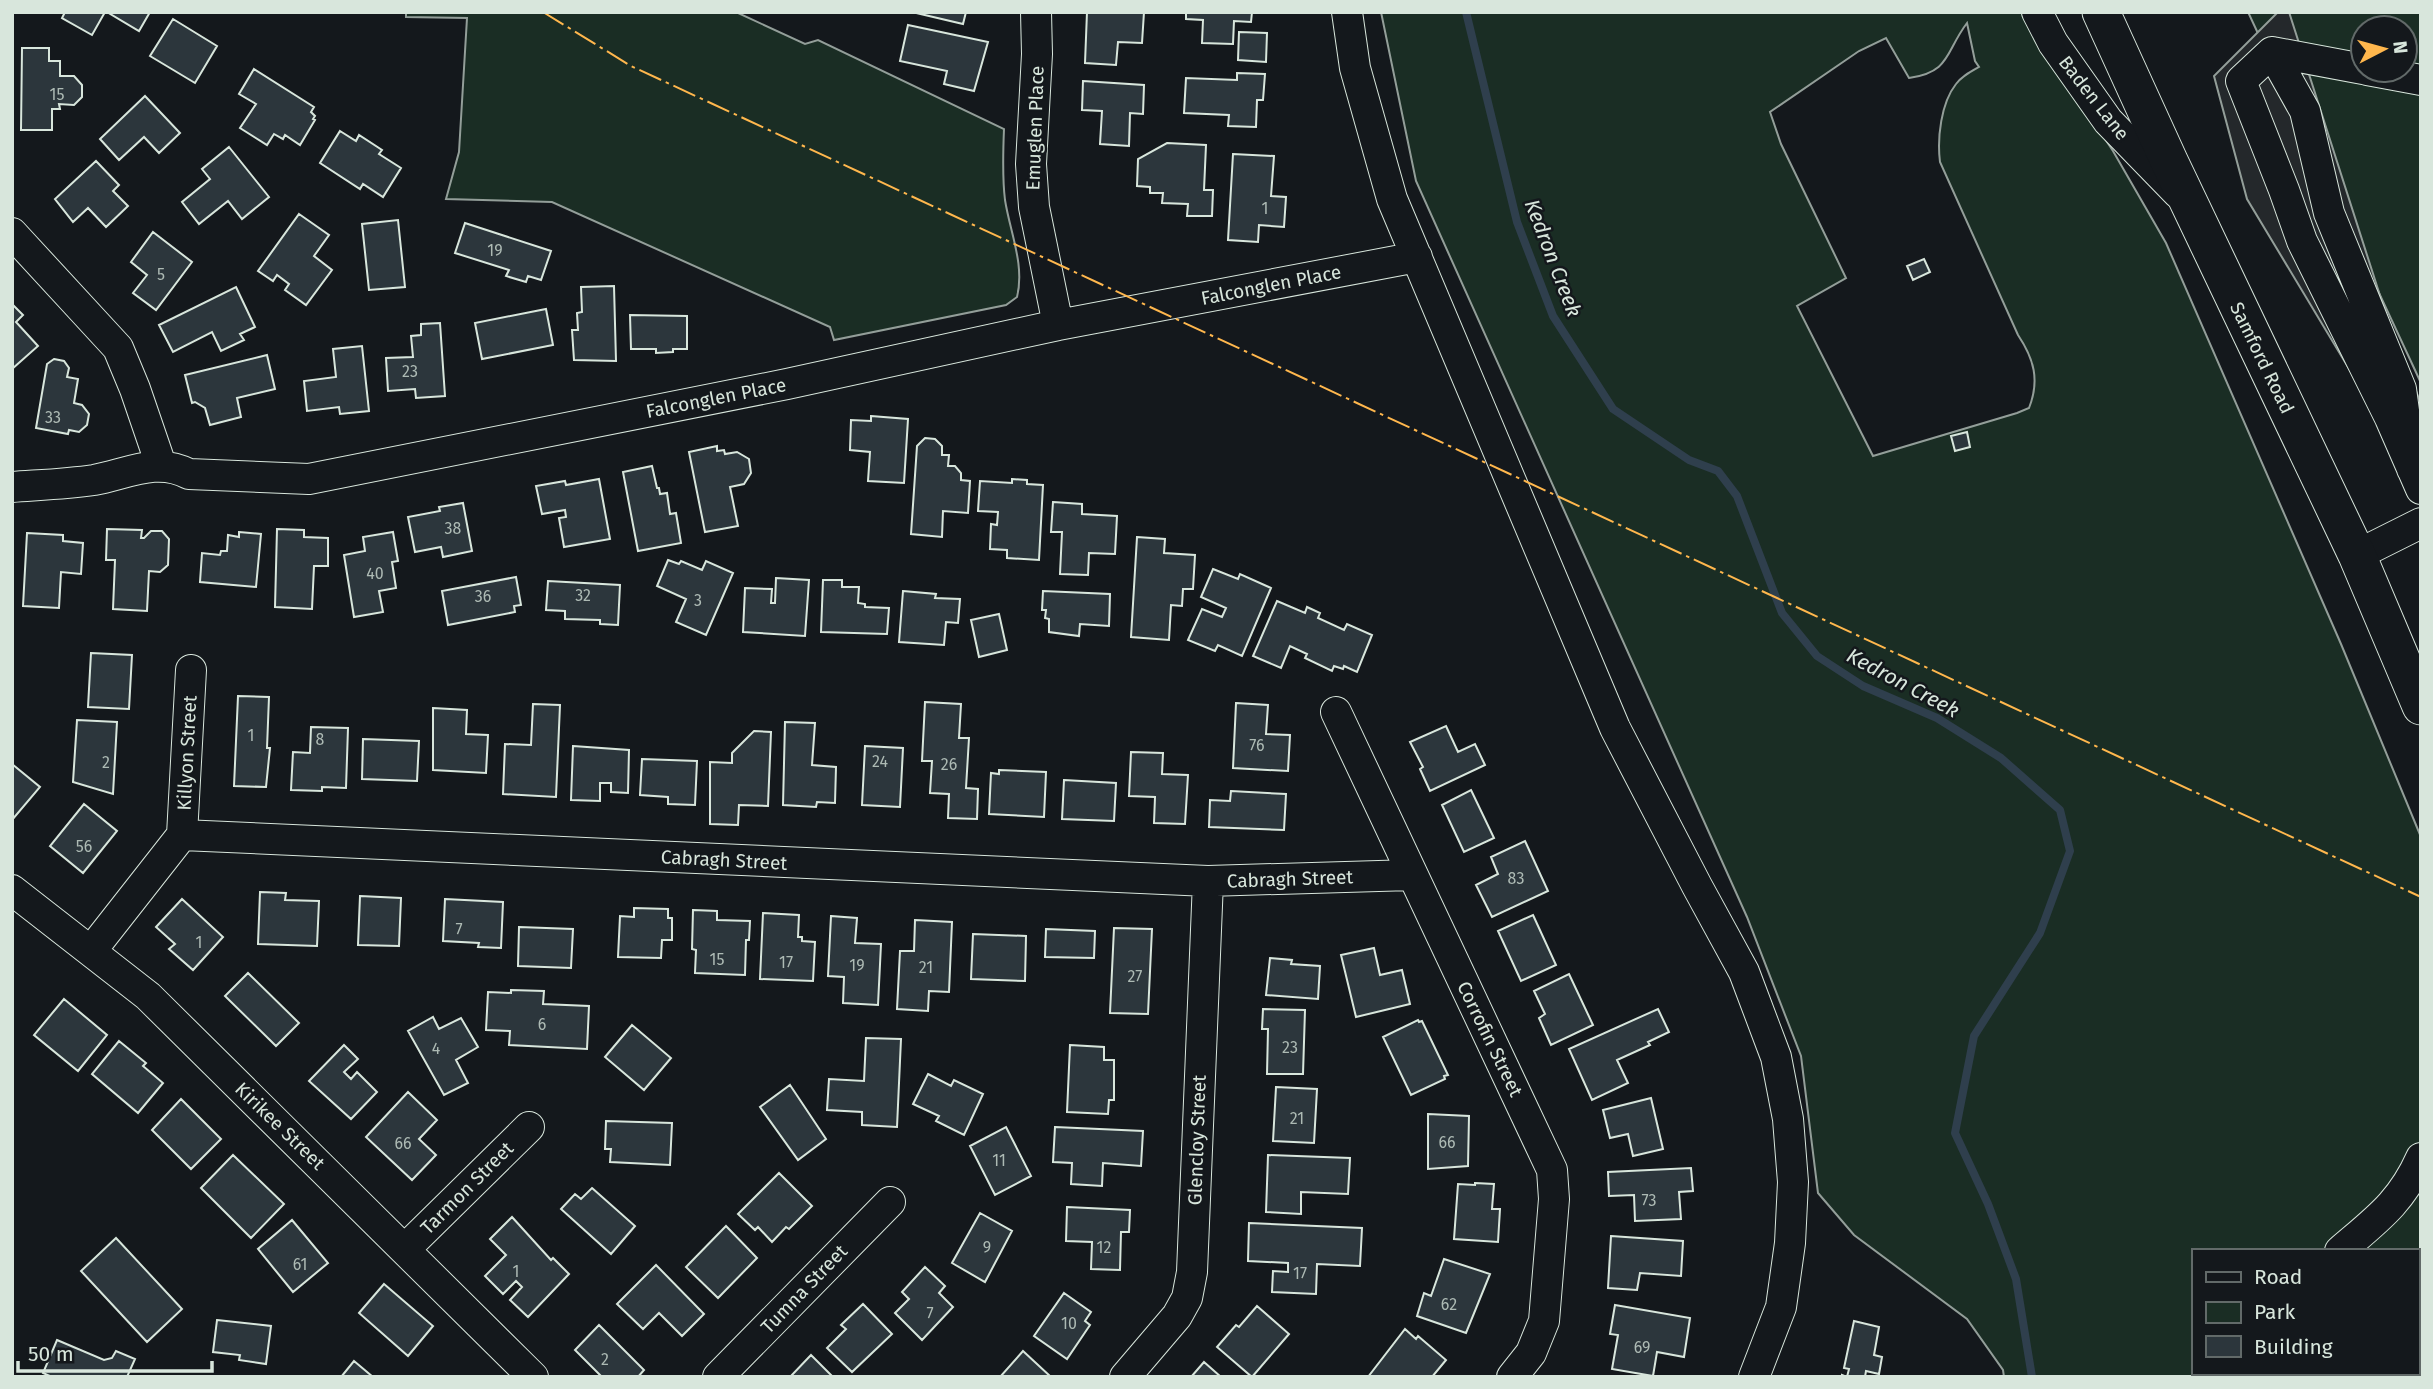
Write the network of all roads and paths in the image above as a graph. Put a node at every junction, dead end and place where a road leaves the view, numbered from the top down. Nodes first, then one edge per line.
1 (1036, 12) edge
2 (1347, 12) edge
3 (2037, 12) edge
4 (2101, 12) edge
5 (2272, 52) junction
6 (2349, 67) edge
7 (2190, 206) junction
8 (12, 233) edge
9 (1417, 257) junction
10 (1058, 325) junction
11 (161, 465) junction
12 (2416, 479) edge
13 (12, 487) edge
14 (2421, 523) edge
15 (2357, 555) junction
16 (191, 670) dead end
17 (2421, 706) edge
18 (1336, 712) dead end
19 (182, 835) junction
20 (1412, 876) junction
21 (1208, 881) junction
22 (12, 890) edge
23 (91, 951) junction
24 (529, 1127) dead end
25 (2421, 1158) edge
26 (890, 1202) dead end
27 (405, 1249) junction
28 (2342, 1249) edge
29 (516, 1371) edge
30 (718, 1377) edge
31 (1125, 1377) edge
32 (1512, 1377) edge
33 (1754, 1377) edge

1 - 10 street, Emuglen Place
2 - 9 street
3 - 7 street, Baden Lane
4 - 7 main road, Samford Road
5 - 6 street
5 - 12 street
5 - 12 street
7 - 15 main road, Samford Road
8 - 11 street
9 - 10 street, Falconglen Place
9 - 33 street
10 - 11 street, Falconglen Place
11 - 13 street, Falconglen Place
14 - 15 street
15 - 17 main road, Samford Road
16 - 19 street, Killyon Street
18 - 20 street, Corrofin Street
19 - 21 street, Cabragh Street
19 - 23 street
20 - 21 street, Cabragh Street
20 - 32 street, Corrofin Street
21 - 31 street, Glencloy Street
22 - 23 street, Kirikee Street
23 - 27 street, Kirikee Street
24 - 27 street, Tarmon Street
25 - 28 street
26 - 30 street, Tumna Street
27 - 29 street, Kirikee Street

